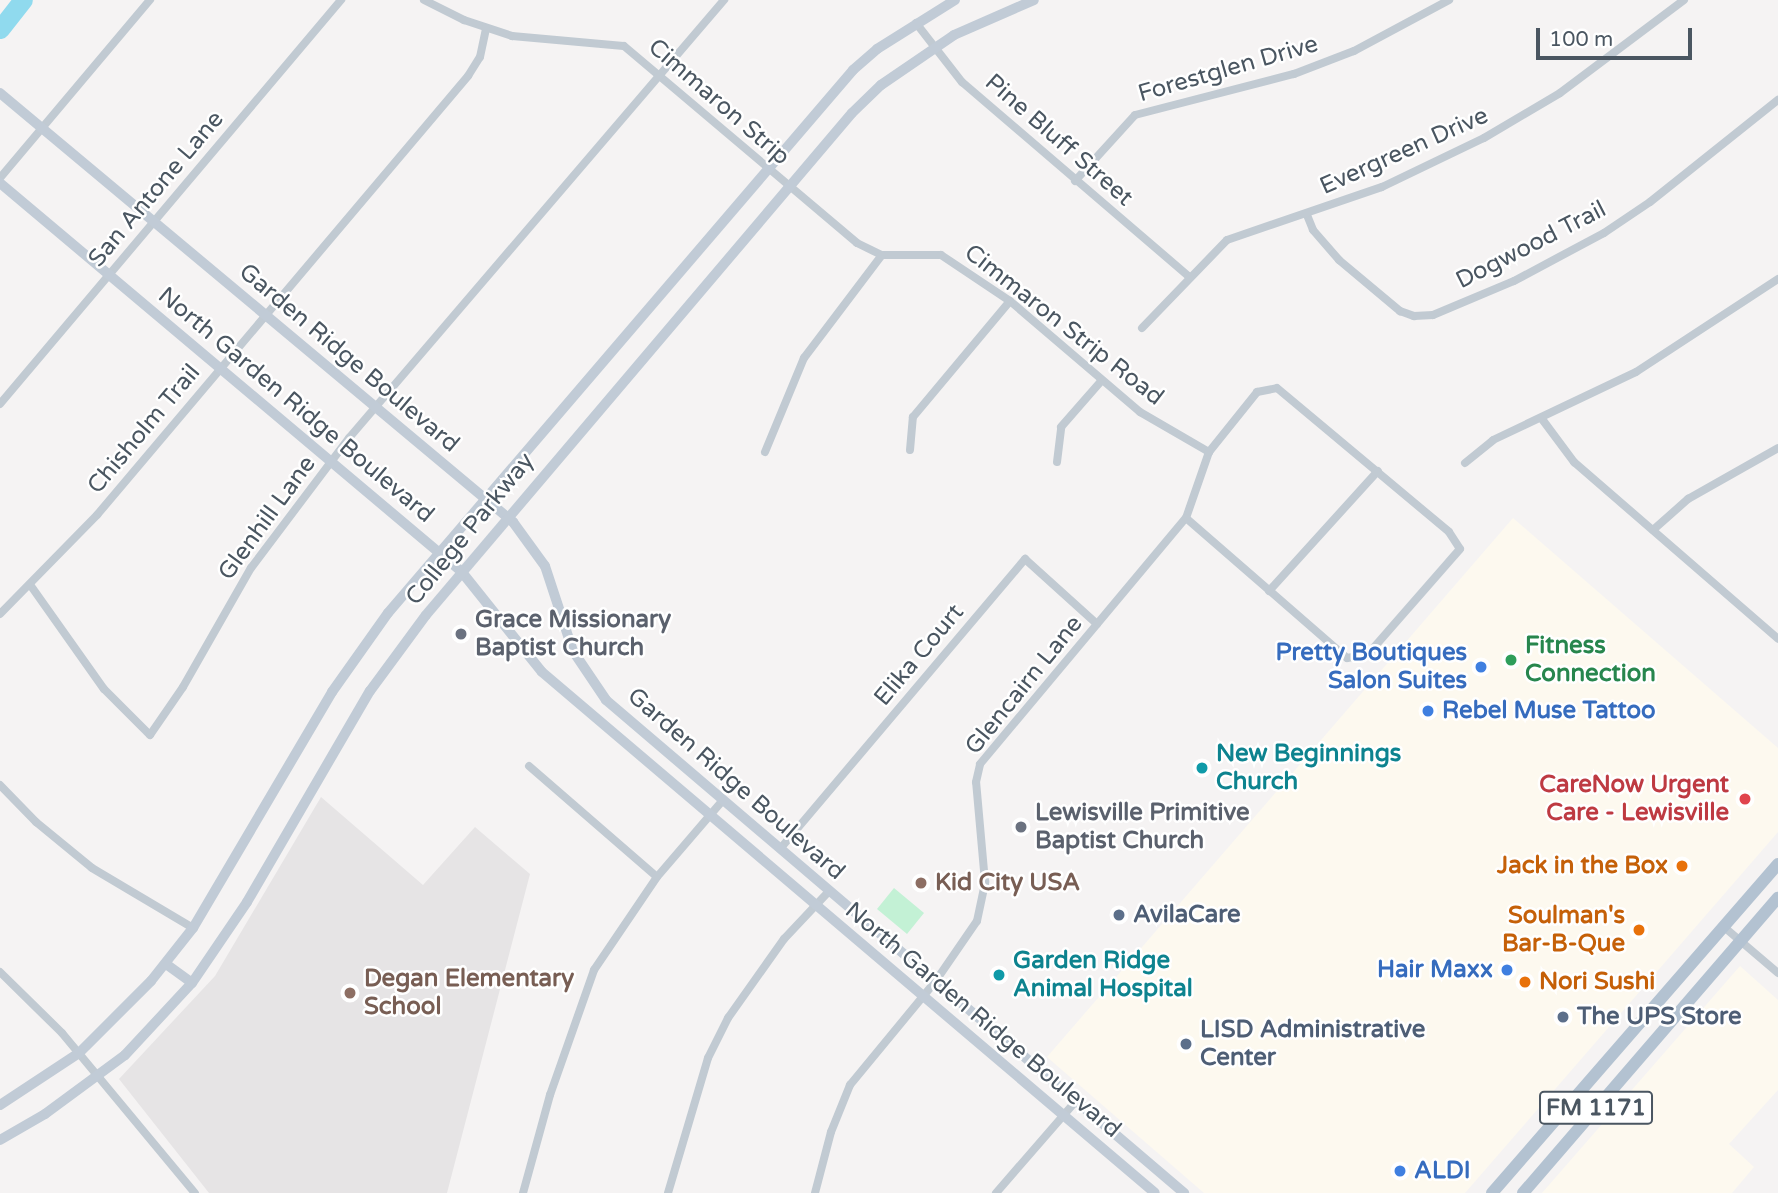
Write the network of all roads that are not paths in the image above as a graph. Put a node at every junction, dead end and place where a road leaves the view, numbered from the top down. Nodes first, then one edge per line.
1 (150, 0) edge
2 (341, 0) edge
3 (424, 0) edge
4 (724, 0) edge
5 (955, 0) edge
6 (1034, 0) edge
7 (1449, 0) edge
8 (1684, 0) edge
9 (916, 23) junction
10 (486, 29) junction
11 (934, 48) junction
12 (658, 74) junction
13 (0, 93) edge
14 (1778, 100) edge
15 (42, 128) junction
16 (766, 168) junction
17 (0, 180) edge
18 (1075, 181) junction
19 (787, 186) junction
20 (1307, 215) junction
21 (153, 221) junction
22 (882, 255) junction
23 (109, 274) junction
24 (1188, 276) junction
25 (1778, 279) edge
26 (1010, 301) junction
27 (266, 316) junction
28 (1142, 328) dead end
29 (220, 368) junction
30 (1102, 380) junction
31 (0, 404) edge
32 (374, 407) junction
33 (1542, 419) junction
34 (1778, 447) edge
35 (910, 450) dead end
36 (765, 452) dead end
37 (1209, 452) junction
38 (331, 461) junction
39 (1057, 463) dead end
40 (1465, 463) dead end
41 (1378, 471) junction
42 (486, 500) junction
43 (506, 517) junction
44 (1185, 518) junction
45 (1653, 530) junction
46 (440, 553) junction
47 (461, 571) junction
48 (31, 586) junction
49 (1269, 591) junction
50 (0, 614) edge
51 (1097, 624) junction
52 (1778, 639) edge
53 (529, 766) dead end
54 (0, 785) edge
55 (723, 800) junction
56 (708, 814) junction
57 (780, 849) junction
58 (1778, 864) edge
59 (657, 877) junction
60 (829, 891) junction
61 (1778, 898) edge
62 (816, 906) junction
63 (1724, 927) junction
64 (193, 928) junction
65 (1741, 942) junction
66 (166, 964) junction
67 (0, 972) edge
68 (1778, 973) edge
69 (934, 982) junction
70 (192, 984) junction
71 (922, 997) junction
72 (79, 1053) junction
73 (97, 1075) junction
74 (1076, 1101) junction
75 (0, 1105) edge
76 (1064, 1116) junction
77 (1540, 1138) junction
78 (0, 1140) edge
79 (1558, 1153) junction
80 (1168, 1179) junction
81 (195, 1193) edge
82 (523, 1193) edge
83 (668, 1193) edge
84 (815, 1193) edge
85 (996, 1193) edge
86 (1156, 1193) edge
87 (1184, 1193) edge
88 (1492, 1193) edge
89 (1523, 1193) edge

1 - 15 street
2 - 21 street, San Antone Lane
3 - 10 street, Cimmaron Strip
4 - 12 street, Glenhill Lane
5 - 9 main road, College Parkway
6 - 11 main road, College Parkway
7 - 18 street, Forestglen Drive
8 - 20 street, Evergreen Drive
9 - 11 street, Pine Bluff Street
9 - 16 main road, College Parkway
10 - 12 street, Cimmaron Strip
10 - 27 street, Chisholm Trail
11 - 18 street, Pine Bluff Street
11 - 19 main road, College Parkway
12 - 16 street, Cimmaron Strip
12 - 32 street, Glenhill Lane
13 - 15 main road, Garden Ridge Boulevard
14 - 20 street, Dogwood Trail
15 - 17 street
15 - 21 main road, Garden Ridge Boulevard
16 - 19 street, Cimmaron Strip
16 - 42 main road, College Parkway
17 - 23 main road, North Garden Ridge Boulevard
18 - 24 street, Pine Bluff Street
19 - 22 street, Cimmaron Strip Road
19 - 43 main road, College Parkway
20 - 24 street, Evergreen Drive
21 - 23 street, San Antone Lane
21 - 27 main road, Garden Ridge Boulevard
22 - 26 street, Cimmaron Strip Road
22 - 36 street
23 - 29 main road, North Garden Ridge Boulevard
23 - 31 street, San Antone Lane
24 - 28 street, Evergreen Drive
25 - 33 street
26 - 30 street, Cimmaron Strip Road
26 - 35 street
27 - 29 street, Chisholm Trail
27 - 32 main road, Garden Ridge Boulevard
29 - 38 main road, North Garden Ridge Boulevard
29 - 48 street, Chisholm Trail
30 - 37 street, Cimmaron Strip Road
30 - 39 street
32 - 38 street, Glenhill Lane
32 - 42 main road, Garden Ridge Boulevard
33 - 40 street
33 - 45 street
34 - 45 street
37 - 41 street, Glencairn Lane
37 - 44 street, Glencairn Lane
38 - 46 main road, North Garden Ridge Boulevard
38 - 48 street, Glenhill Lane
41 - 49 street
41 - 49 street
42 - 43 main road, Garden Ridge Boulevard
42 - 46 main road, College Parkway
43 - 47 main road, College Parkway
43 - 55 main road, Garden Ridge Boulevard
44 - 49 street
44 - 51 street, Glencairn Lane
45 - 52 street
46 - 47 main road, North Garden Ridge Boulevard
46 - 64 main road, College Parkway
47 - 56 main road, North Garden Ridge Boulevard
47 - 70 main road, College Parkway
48 - 50 street, Chisholm Trail
51 - 57 street, Elika Court
51 - 69 street, Glencairn Lane
53 - 59 street
54 - 64 street
55 - 56 street
55 - 57 main road, Garden Ridge Boulevard
56 - 59 street
56 - 62 main road, North Garden Ridge Boulevard
57 - 60 main road, Garden Ridge Boulevard
58 - 63 main road, FM 1171
59 - 82 street
60 - 62 street
60 - 69 main road, Garden Ridge Boulevard
61 - 65 main road, FM 1171
62 - 71 main road, North Garden Ridge Boulevard
62 - 83 street
63 - 65 street
63 - 77 main road, FM 1171
64 - 66 main road, College Parkway
65 - 68 street
65 - 79 main road, FM 1171
66 - 70 main road
66 - 72 main road, College Parkway
67 - 72 street
69 - 71 street, Glencairn Lane
69 - 74 main road, Garden Ridge Boulevard
70 - 73 main road, College Parkway
71 - 76 main road, North Garden Ridge Boulevard
71 - 84 street, Glencairn Lane
72 - 73 street
72 - 75 main road, College Parkway
73 - 78 main road, College Parkway
73 - 81 street
74 - 76 street
74 - 80 main road, Garden Ridge Boulevard
76 - 85 street
76 - 86 main road, North Garden Ridge Boulevard
77 - 79 main road
77 - 88 main road, FM 1171
79 - 89 main road, FM 1171
80 - 86 main road
80 - 87 main road, Garden Ridge Boulevard

